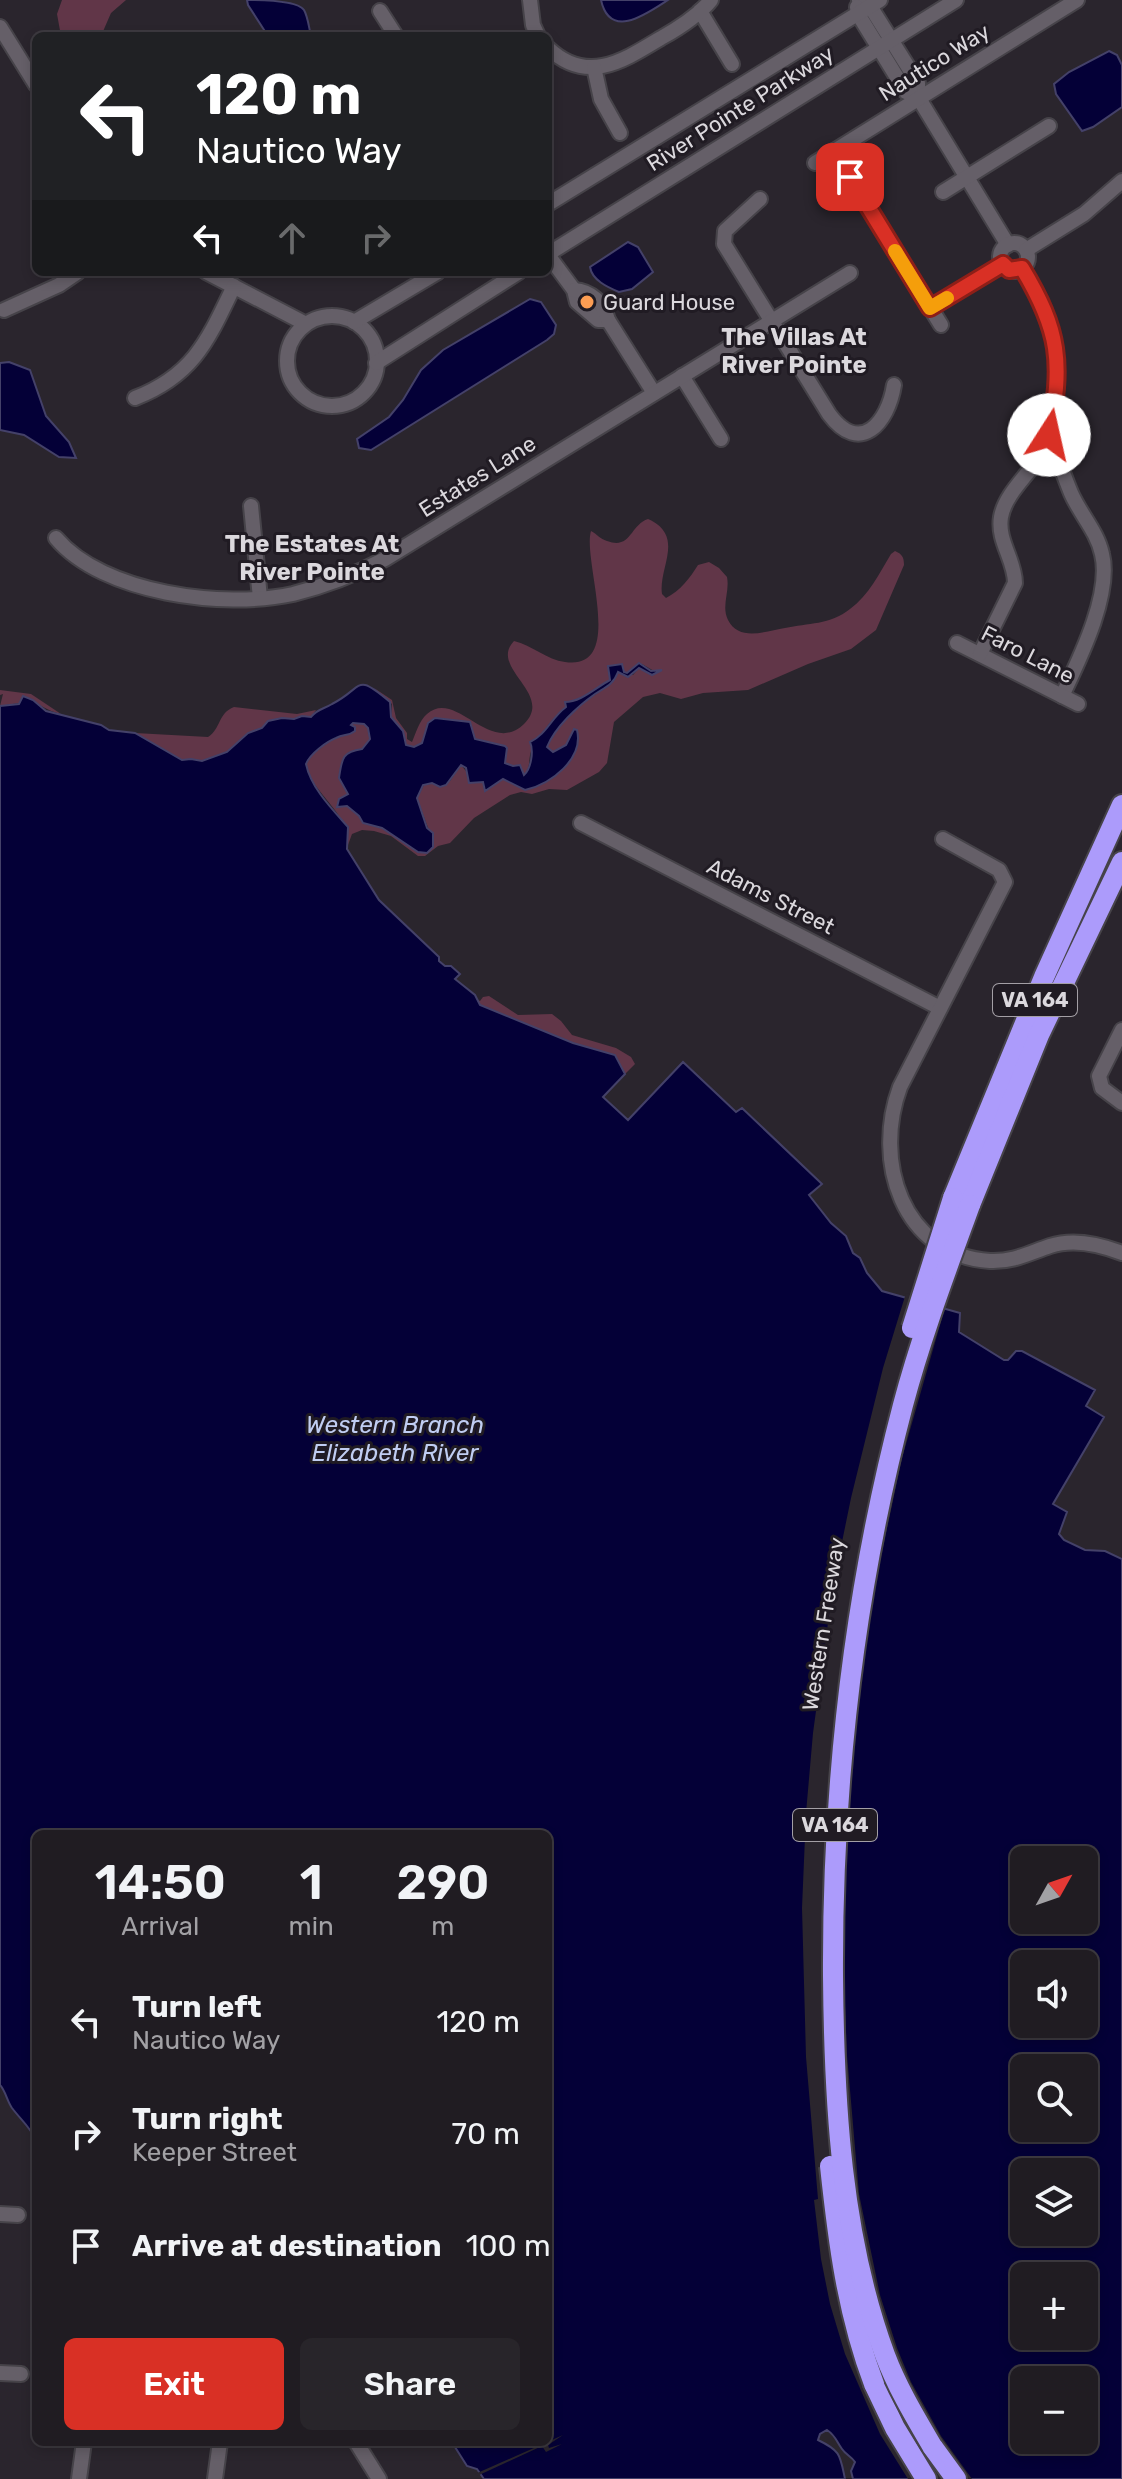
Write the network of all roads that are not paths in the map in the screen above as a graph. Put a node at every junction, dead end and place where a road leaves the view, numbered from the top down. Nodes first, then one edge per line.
1 (530, 0) edge
2 (711, 0) edge
3 (956, 0) edge
4 (1077, 0) edge
5 (864, 4) edge
6 (380, 11) dead end
7 (700, 11) junction
8 (0, 27) edge
9 (393, 32) edge
10 (536, 32) edge
11 (885, 44) junction
12 (552, 51) edge
13 (732, 64) dead end
14 (594, 67) junction
15 (32, 79) edge
16 (918, 97) junction
17 (1049, 126) dead end
18 (620, 133) dead end
19 (834, 151) junction
20 (815, 163) dead end
21 (967, 177) junction
22 (1122, 181) edge
23 (943, 192) dead end
24 (760, 199) dead end
25 (552, 201) edge
26 (1008, 245) junction
27 (1026, 250) junction
28 (552, 252) edge
29 (552, 260) edge
30 (1003, 264) junction
31 (1022, 268) junction
32 (850, 273) dead end
33 (72, 276) edge
34 (214, 276) edge
35 (431, 276) edge
36 (513, 276) edge
37 (234, 286) junction
38 (930, 308) junction
39 (4, 310) dead end
40 (354, 322) junction
41 (771, 322) junction
42 (306, 324) junction
43 (941, 325) dead end
44 (376, 363) junction
45 (682, 376) junction
46 (894, 385) dead end
47 (654, 393) junction
48 (135, 398) dead end
49 (1049, 435) junction
50 (721, 439) dead end
51 (251, 506) dead end
52 (56, 538) dead end
53 (260, 598) junction
54 (957, 643) dead end
55 (980, 654) junction
56 (1062, 696) junction
57 (1078, 704) dead end
58 (1122, 805) edge
59 (581, 823) dead end
60 (943, 839) dead end
61 (1122, 862) edge
62 (1122, 888) edge
63 (1070, 968) junction
64 (940, 1008) junction
65 (1122, 1030) edge
66 (1122, 1103) edge
67 (962, 1201) junction
68 (1122, 1253) edge
69 (0, 2214) edge
70 (18, 2215) dead end
71 (0, 2373) edge
72 (21, 2374) dead end
73 (83, 2446) edge
74 (219, 2446) edge
75 (358, 2446) edge
76 (79, 2479) edge
77 (215, 2479) edge
78 (379, 2479) edge
79 (926, 2479) edge
80 (956, 2479) edge

1 - 10 street
2 - 7 street
3 - 11 street, River Pointe Parkway
4 - 16 street, Nautico Way
5 - 11 street
5 - 25 street, River Pointe Parkway
6 - 9 street
7 - 13 street
7 - 14 street
8 - 15 street
11 - 16 street
11 - 28 street, River Pointe Parkway
12 - 14 street
14 - 18 street
16 - 19 street, Nautico Way
16 - 21 street
17 - 21 street
19 - 20 street, Nautico Way
19 - 38 street
21 - 23 street
21 - 26 street
22 - 27 street
24 - 41 street
26 - 27 street
26 - 30 street
27 - 31 street
29 - 47 street
30 - 31 street
30 - 38 street
31 - 49 street
32 - 41 street, Estates Lane
33 - 39 street
34 - 37 street
35 - 40 street
36 - 44 street
37 - 42 street
37 - 48 street
38 - 43 street
40 - 42 street
40 - 44 street
41 - 45 street, Estates Lane
41 - 46 street
42 - 44 street
45 - 47 street, Estates Lane
45 - 50 street
47 - 53 street, Estates Lane
49 - 55 street
49 - 56 street
51 - 53 street
52 - 53 street, Estates Lane
54 - 55 street, Faro Lane
55 - 56 street, Faro Lane
56 - 57 street, Faro Lane
58 - 67 highway, Western Freeway / VA 164
59 - 64 street, Adams Street
60 - 64 street
61 - 63 highway, Western Freeway / VA 164
62 - 63 highway
63 - 67 highway, Western Freeway / VA 164
64 - 68 street
65 - 66 street
67 - 79 highway, Western Freeway / VA 164, bridge
67 - 80 highway, Western Freeway / VA 164, bridge
69 - 70 street
71 - 72 street
73 - 76 street
74 - 77 street
75 - 78 street

